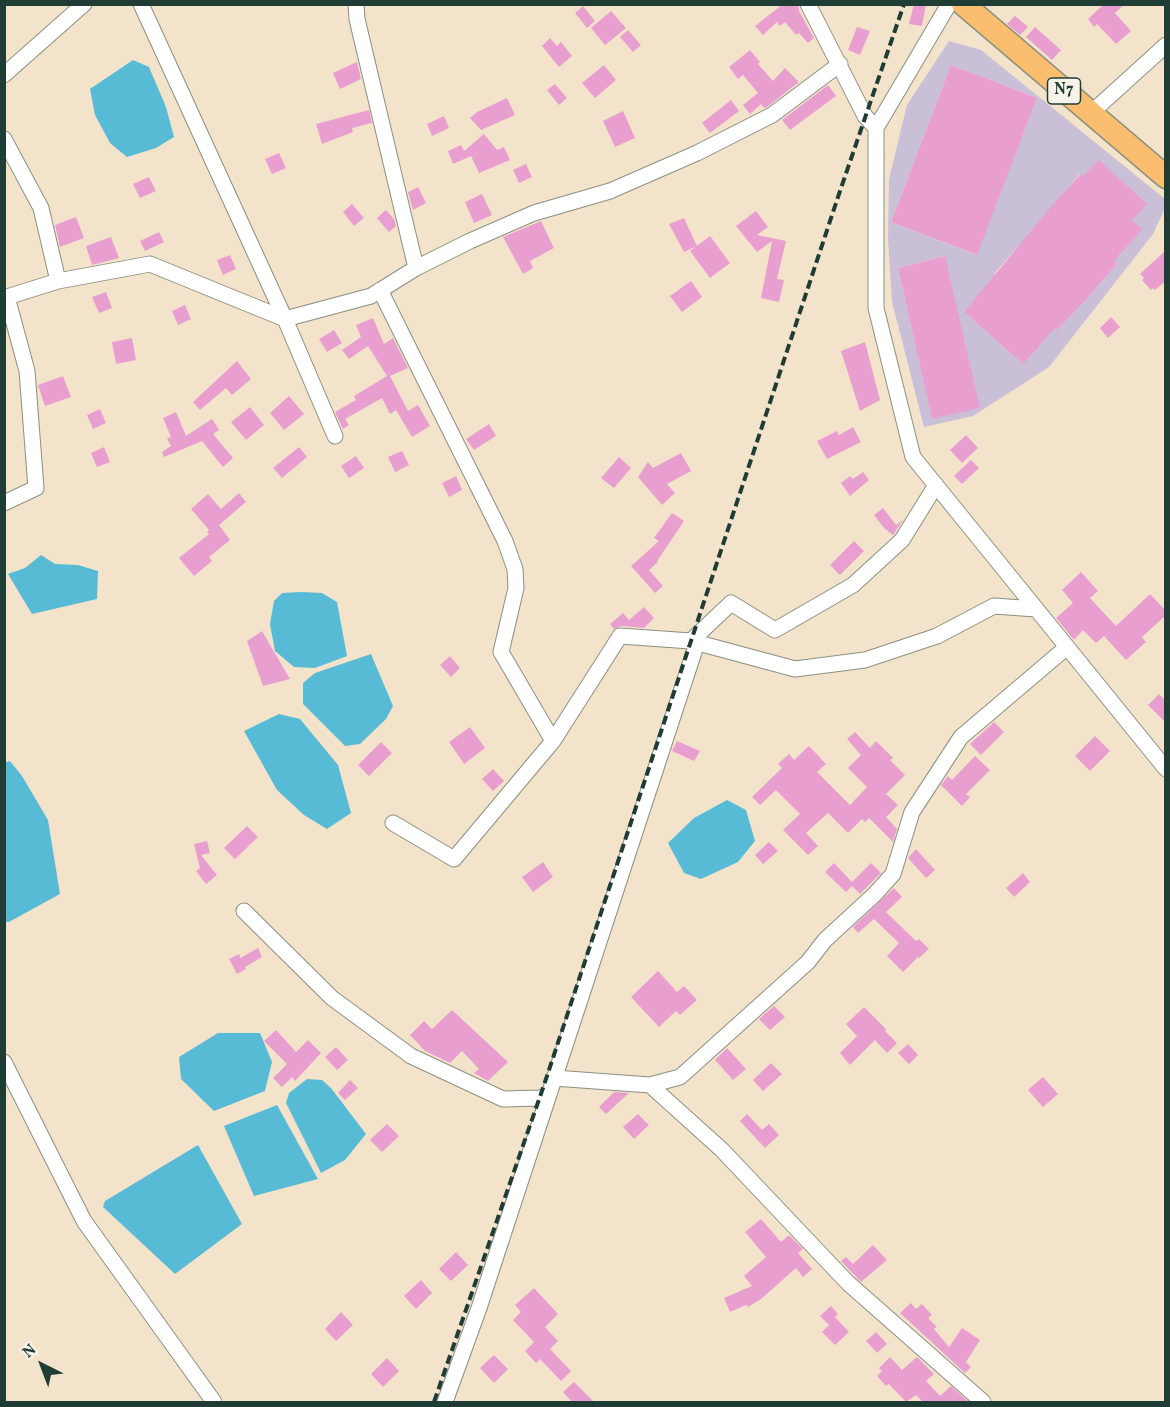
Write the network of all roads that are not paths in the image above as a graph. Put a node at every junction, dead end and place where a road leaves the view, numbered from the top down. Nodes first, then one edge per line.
1 (84, 4) edge
2 (141, 4) edge
3 (356, 4) edge
4 (808, 4) edge
5 (948, 4) edge
6 (974, 8) edge
7 (1166, 45) edge
8 (840, 64) junction
9 (4, 75) edge
10 (1091, 114) junction
11 (876, 128) junction
12 (4, 139) edge
13 (1166, 177) edge
14 (416, 268) junction
15 (58, 281) junction
16 (380, 290) junction
17 (285, 319) junction
18 (335, 436) dead end
19 (936, 485) junction
20 (4, 503) edge
21 (1036, 609) junction
22 (694, 642) junction
23 (1067, 647) junction
24 (554, 741) junction
25 (1166, 769) edge
26 (393, 823) dead end
27 (244, 911) dead end
28 (4, 1062) edge
29 (554, 1078) junction
30 (650, 1085) junction
31 (548, 1095) junction
32 (214, 1402) edge
33 (445, 1402) edge
34 (982, 1402) edge

1 - 9 street
2 - 17 street
3 - 14 street
4 - 8 street
5 - 11 street
6 - 10 highway, N7
7 - 10 street
8 - 11 street
8 - 14 street
10 - 13 highway, N7
11 - 19 street
12 - 15 street
14 - 16 street
15 - 17 street
15 - 20 street
16 - 17 street
16 - 24 street
17 - 18 street
19 - 21 street
19 - 22 street
21 - 22 street
21 - 23 street
22 - 24 street
22 - 29 street
23 - 25 street
23 - 30 street
24 - 26 street
27 - 31 street
28 - 32 street
29 - 30 street
29 - 31 street
30 - 34 street
31 - 33 street

